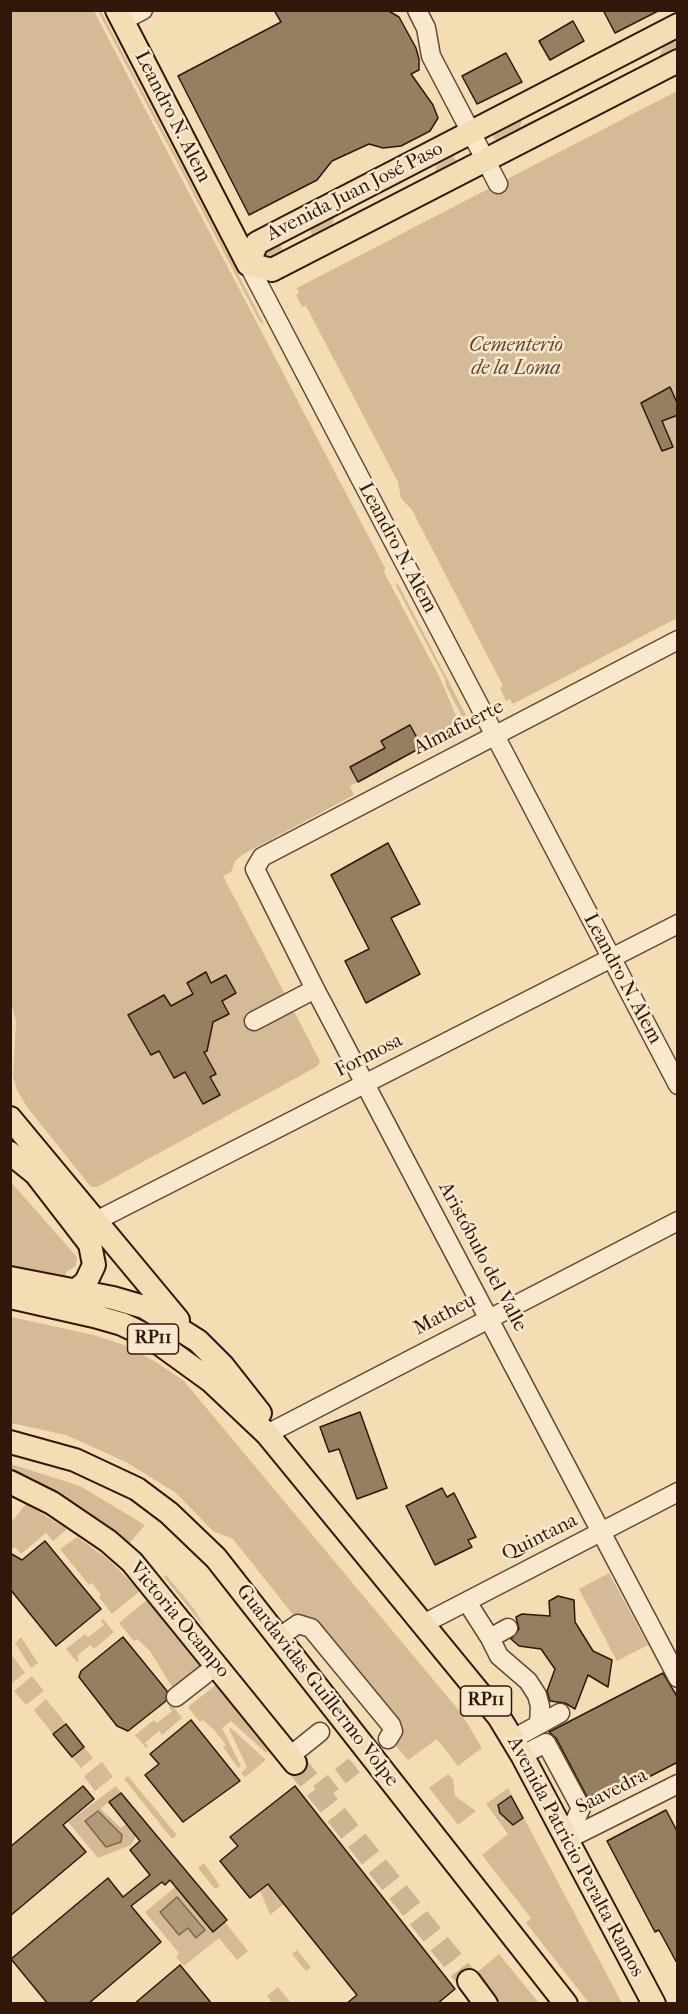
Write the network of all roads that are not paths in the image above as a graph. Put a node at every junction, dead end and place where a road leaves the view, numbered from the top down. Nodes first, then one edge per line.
1 (143, 10) edge
2 (417, 10) edge
3 (120, 16) edge
4 (678, 26) edge
5 (678, 61) edge
6 (471, 132) junction
7 (485, 160) junction
8 (498, 184) dead end
9 (248, 264) junction
10 (678, 640) edge
11 (494, 735) junction
12 (262, 857) joint
13 (678, 924) edge
14 (611, 958) junction
15 (315, 989) junction
16 (254, 1022) dead end
17 (365, 1083) junction
18 (678, 1085) edge
19 (10, 1118) edge
20 (10, 1153) edge
21 (678, 1221) edge
22 (88, 1225) junction
23 (10, 1278) edge
24 (75, 1291) junction
25 (10, 1298) edge
26 (488, 1318) junction
27 (192, 1337) junction
28 (267, 1434) junction
29 (10, 1442) edge
30 (10, 1482) edge
31 (678, 1492) edge
32 (601, 1532) junction
33 (467, 1602) junction
34 (423, 1624) junction
35 (508, 1628) dead end
36 (278, 1638) junction
37 (490, 1638) junction
38 (217, 1665) junction
39 (678, 1678) edge
40 (176, 1697) dead end
41 (560, 1713) dead end
42 (539, 1724) junction
43 (320, 1732) dead end
44 (388, 1738) dead end
45 (517, 1747) junction
46 (293, 1759) joint
47 (678, 1784) edge
48 (566, 1840) junction
49 (469, 1981) tunnel mouth
50 (486, 2004) edge
51 (566, 2004) edge
52 (654, 2004) edge

1 - 3 street
2 - 6 street
3 - 9 main road, Leandro N. Alem
4 - 6 main road, Avenida Juan José Paso
5 - 7 main road, Avenida Juan José Paso
6 - 7 street
6 - 9 main road, Avenida Juan José Paso
7 - 8 street
7 - 9 main road, Avenida Juan José Paso
9 - 11 street, Leandro N. Alem
10 - 11 street, Almafuerte
11 - 12 street, Almafuerte
11 - 14 street, Leandro N. Alem
12 - 15 street, Aristóbulo del Valle
13 - 14 street, Formosa
14 - 17 street, Formosa
14 - 18 street, Leandro N. Alem
15 - 16 street
15 - 17 street, Aristóbulo del Valle
17 - 22 street, Formosa
17 - 26 street, Aristóbulo del Valle
19 - 22 main road
20 - 22 main road
21 - 26 street, Matheu
22 - 24 main road
22 - 27 main road
23 - 24 main road, Avenida Patricio Peralta Ramos / RP11
24 - 27 main road, Avenida Patricio Peralta Ramos / RP11
25 - 28 main road, Avenida Patricio Peralta Ramos / RP11
26 - 28 street, Matheu
26 - 32 street, Aristóbulo del Valle
27 - 28 main road, Avenida Patricio Peralta Ramos / RP11
28 - 34 main road, Avenida Patricio Peralta Ramos / RP11
29 - 36 main road, Guardavidas Guillermo Volpe
30 - 38 main road, Victoria Ocampo
31 - 32 street, Quintana
32 - 33 street, Quintana
32 - 39 street, Aristóbulo del Valle
33 - 34 street, Quintana
33 - 37 street
34 - 45 main road, Avenida Patricio Peralta Ramos / RP11
35 - 37 street
36 - 44 street
36 - 51 main road, Guardavidas Guillermo Volpe
37 - 42 street
38 - 40 street
38 - 46 main road, Victoria Ocampo
41 - 42 street
42 - 45 street
43 - 46 street
45 - 48 main road, Avenida Patricio Peralta Ramos / RP11
47 - 48 street, Saavedra
48 - 52 main road, Avenida Patricio Peralta Ramos / RP11
49 - 50 main road

